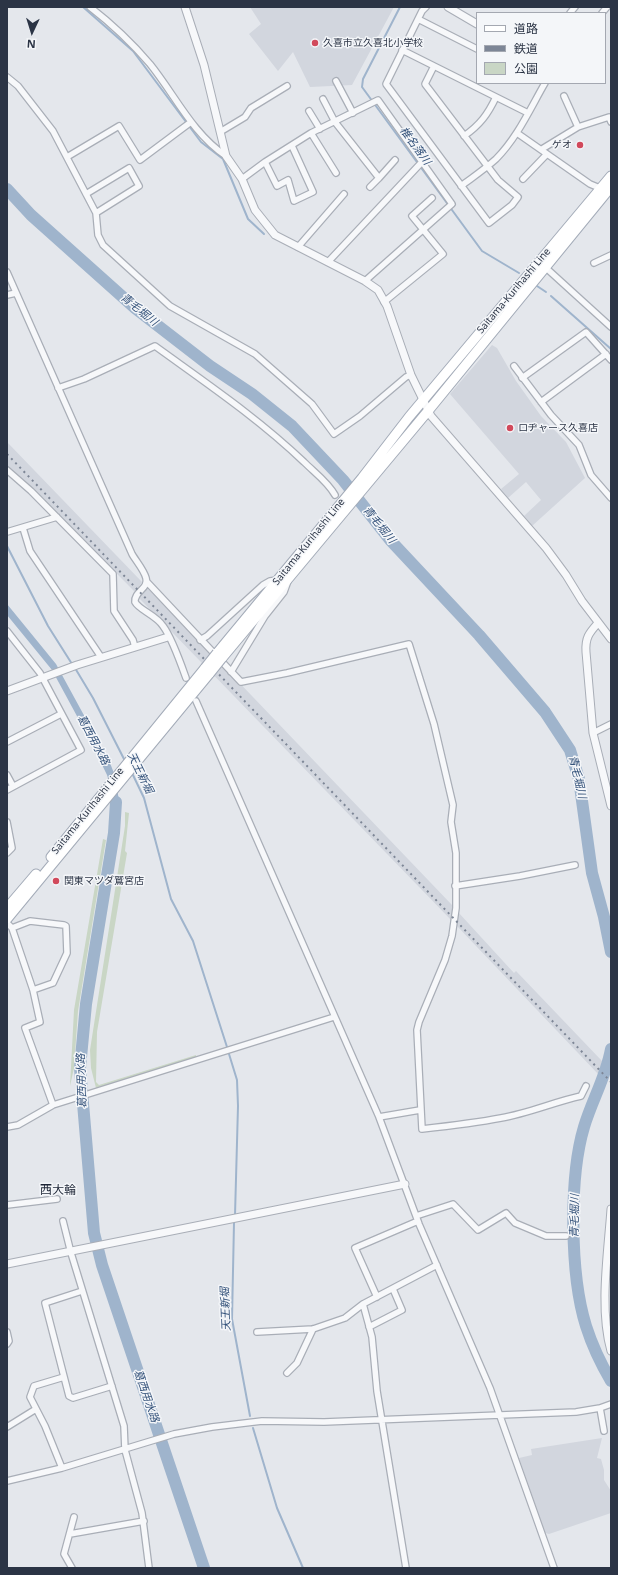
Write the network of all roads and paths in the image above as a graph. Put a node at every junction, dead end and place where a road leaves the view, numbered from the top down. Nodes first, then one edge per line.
1 (90, 7) edge
2 (426, 7) edge
3 (448, 7) edge
4 (186, 8) edge
5 (418, 19) junction
6 (476, 23) edge
7 (476, 48) edge
8 (402, 50) junction
9 (434, 66) junction
10 (7, 77) edge
11 (336, 82) dead end
12 (544, 84) edge
13 (287, 86) dead end
14 (564, 96) dead end
15 (496, 97) junction
16 (323, 99) dead end
17 (309, 111) dead end
18 (353, 113) junction
19 (528, 113) junction
20 (191, 122) junction
21 (335, 122) junction
22 (611, 122) edge
23 (578, 128) junction
24 (320, 129) junction
25 (220, 132) junction
26 (311, 133) junction
27 (516, 133) junction
28 (464, 136) junction
29 (292, 146) junction
30 (542, 149) junction
31 (547, 154) junction
32 (226, 156) junction
33 (67, 158) junction
34 (396, 160) dead end
35 (265, 162) junction
36 (421, 163) junction
37 (487, 166) junction
38 (336, 173) dead end
39 (611, 176) edge
40 (379, 178) junction
41 (242, 179) junction
42 (523, 179) dead end
43 (461, 186) junction
44 (370, 187) dead end
45 (607, 190) edge
46 (86, 194) junction
47 (344, 194) dead end
48 (432, 198) dead end
49 (96, 213) junction
50 (424, 229) junction
51 (298, 247) junction
52 (611, 255) edge
53 (328, 262) junction
54 (594, 263) dead end
55 (545, 267) junction
56 (7, 272) edge
57 (365, 281) junction
58 (16, 293) junction
59 (7, 295) edge
60 (384, 302) junction
61 (611, 327) edge
62 (606, 354) junction
63 (611, 360) edge
64 (514, 366) dead end
65 (411, 375) junction
66 (522, 378) junction
67 (58, 388) junction
68 (423, 400) junction
69 (541, 402) junction
70 (428, 411) junction
71 (7, 470) edge
72 (364, 480) junction
73 (335, 495) dead end
74 (611, 498) edge
75 (345, 504) junction
76 (57, 518) junction
77 (23, 528) junction
78 (7, 532) edge
79 (289, 578) junction
80 (277, 580) junction
81 (147, 582) junction
82 (598, 623) junction
83 (7, 631) edge
84 (168, 637) junction
85 (611, 639) edge
86 (200, 640) junction
87 (135, 647) junction
88 (219, 656) junction
89 (101, 657) junction
90 (231, 672) junction
91 (43, 677) junction
92 (186, 678) dead end
93 (7, 691) edge
94 (196, 701) dead end
95 (61, 714) junction
96 (611, 724) edge
97 (593, 734) junction
98 (7, 742) edge
99 (7, 775) edge
100 (12, 786) junction
101 (7, 790) edge
102 (102, 798) junction
103 (611, 806) edge
104 (7, 822) edge
105 (7, 854) edge
106 (575, 865) dead end
107 (455, 886) junction
108 (8, 903) edge
109 (7, 919) edge
110 (7, 923) edge
111 (12, 928) junction
112 (33, 990) junction
113 (334, 1017) junction
114 (586, 1086) dead end
115 (53, 1105) junction
116 (420, 1110) junction
117 (379, 1117) junction
118 (7, 1127) edge
119 (405, 1184) junction
120 (57, 1199) dead end
121 (7, 1205) edge
122 (611, 1209) edge
123 (417, 1218) junction
124 (63, 1221) dead end
125 (566, 1236) dead end
126 (71, 1253) junction
127 (7, 1264) edge
128 (437, 1265) junction
129 (393, 1288) junction
130 (82, 1291) junction
131 (377, 1297) junction
132 (362, 1304) junction
133 (608, 1318) edge
134 (369, 1327) junction
135 (313, 1329) junction
136 (7, 1332) edge
137 (257, 1332) dead end
138 (7, 1344) edge
139 (611, 1352) edge
140 (287, 1373) dead end
141 (64, 1377) junction
142 (112, 1386) junction
143 (610, 1406) edge
144 (600, 1408) junction
145 (36, 1409) junction
146 (500, 1415) junction
147 (382, 1420) junction
148 (7, 1426) edge
149 (604, 1431) dead end
150 (125, 1450) junction
151 (62, 1468) junction
152 (7, 1481) edge
153 (74, 1516) dead end
154 (144, 1521) junction
155 (70, 1534) junction
156 (72, 1568) edge
157 (149, 1568) edge
158 (406, 1568) edge
159 (554, 1568) edge

1 - 20 street
2 - 5 street
3 - 6 street
4 - 25 street
5 - 7 street
5 - 8 street
8 - 9 street
8 - 43 street
9 - 15 street
9 - 28 street
10 - 33 street
11 - 18 street
12 - 19 street
13 - 25 street
14 - 23 street
15 - 19 street
15 - 28 street
16 - 21 street
17 - 24 street
18 - 21 street
18 - 36 street
19 - 27 street
20 - 32 street
20 - 33 street
21 - 24 street
21 - 40 street
22 - 23 street
23 - 30 street
24 - 26 street
25 - 32 street
26 - 29 street
26 - 38 street
27 - 30 street
27 - 37 street
28 - 37 street
29 - 35 street
29 - 35 street
30 - 31 street
31 - 42 street
31 - 45 street
32 - 41 street
33 - 46 street
34 - 40 street
35 - 41 street
36 - 50 street
36 - 53 street
37 - 43 street
37 - 43 street
39 - 45 main road, Saitama-Kurihashi Line
40 - 44 street
41 - 51 street
45 - 55 main road, Saitama-Kurihashi Line
45 - 68 main road, Saitama-Kurihashi Line
46 - 49 street
46 - 49 street
47 - 51 street
48 - 50 street
49 - 65 street
50 - 57 street
50 - 60 street
51 - 53 street
52 - 54 street
53 - 57 street
55 - 61 street
55 - 70 main road, Saitama-Kurihashi Line
56 - 58 street
57 - 60 street
58 - 59 street
58 - 67 street
60 - 65 street
62 - 63 street
62 - 66 street
62 - 69 street
64 - 66 street
65 - 68 street
66 - 69 street
67 - 73 street
67 - 81 street
68 - 70 street
68 - 72 main road, Saitama-Kurihashi Line
69 - 74 street
70 - 72 main road, Saitama-Kurihashi Line
70 - 82 street
71 - 76 street
72 - 75 main road, Saitama-Kurihashi Line
75 - 79 main road, Saitama-Kurihashi Line
75 - 80 main road, Saitama-Kurihashi Line
76 - 77 street
76 - 87 street
77 - 78 street
77 - 89 street
79 - 88 main road, Saitama-Kurihashi Line
79 - 90 street
80 - 86 street
80 - 88 main road, Saitama-Kurihashi Line
81 - 84 street
81 - 86 street
82 - 85 street
82 - 97 street
83 - 91 street
84 - 87 street
84 - 92 street
86 - 90 street
87 - 89 street
88 - 102 main road, Saitama-Kurihashi Line, bridge
89 - 91 street
90 - 107 street
91 - 93 street
91 - 95 street
94 - 113 street
95 - 98 street
95 - 100 street
96 - 97 street
97 - 103 street
99 - 100 street
100 - 101 street
102 - 108 main road, Saitama-Kurihashi Line
102 - 109 main road, Saitama-Kurihashi Line
104 - 105 street
106 - 107 street
107 - 116 street
110 - 111 street
111 - 112 street
111 - 112 street
112 - 115 street
113 - 115 street
113 - 117 street
114 - 116 street
115 - 118 street
116 - 117 street
117 - 119 street
119 - 123 street
119 - 126 street
120 - 121 street
122 - 133 street
123 - 125 street
123 - 128 street
123 - 131 street
124 - 126 street
126 - 127 street
126 - 130 street
128 - 129 street
128 - 146 street
129 - 131 street
129 - 134 street
130 - 141 street
130 - 142 street
131 - 132 street
132 - 134 street
132 - 135 street
133 - 139 street
134 - 147 street
135 - 137 street
135 - 140 street
136 - 138 street
141 - 142 street
141 - 145 street
142 - 150 street
143 - 144 street
144 - 146 street
144 - 149 street
145 - 148 street
145 - 151 street
146 - 147 street
146 - 159 street
147 - 150 street
147 - 158 street
150 - 151 street
150 - 154 street
151 - 152 street
153 - 155 street
154 - 155 street
154 - 157 street
155 - 156 street

